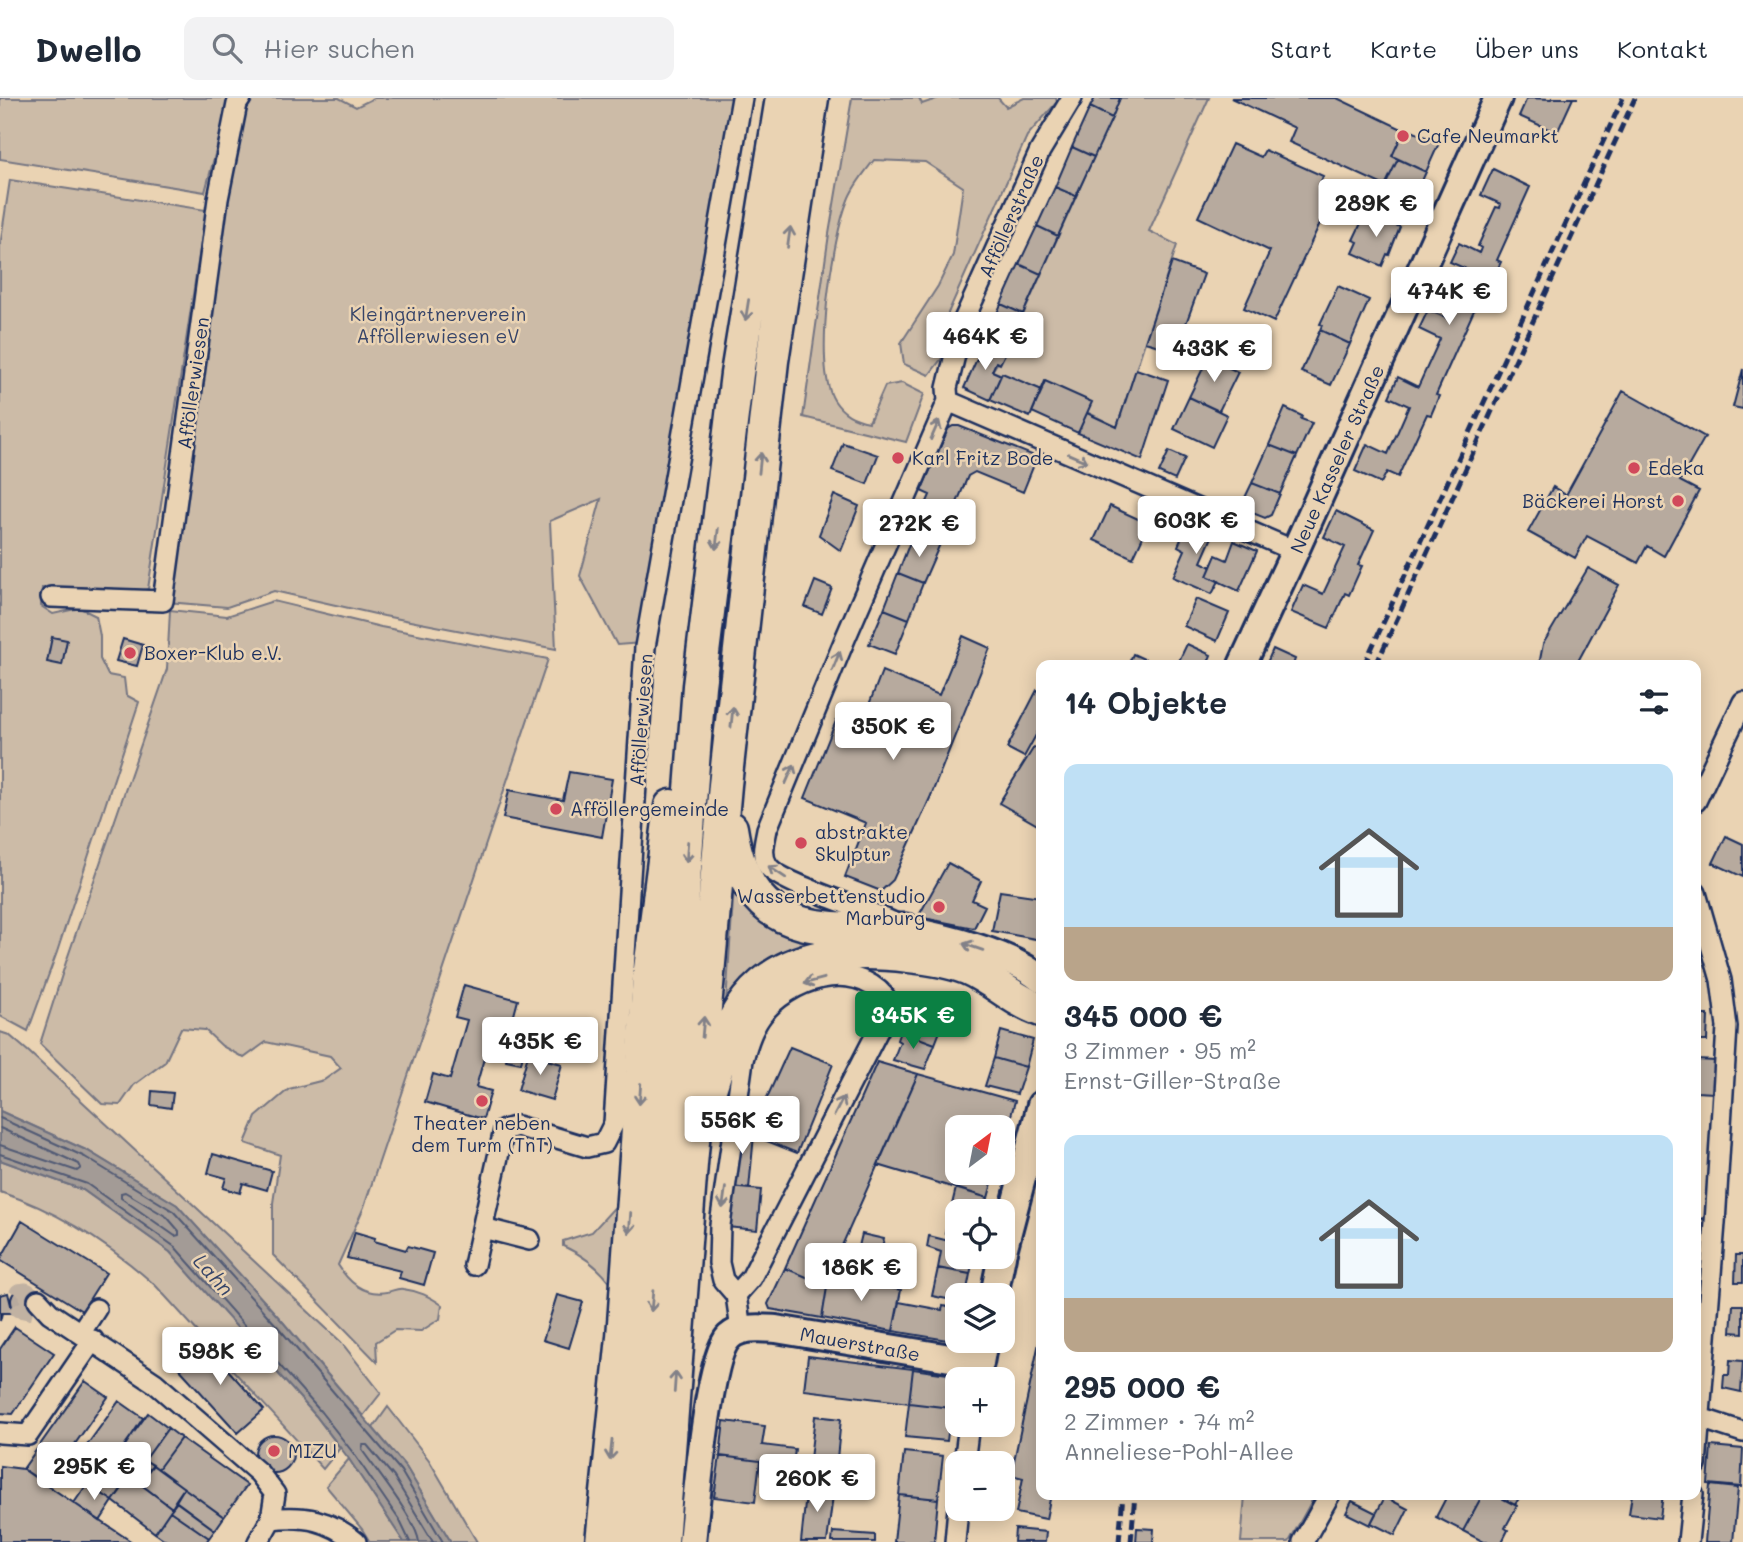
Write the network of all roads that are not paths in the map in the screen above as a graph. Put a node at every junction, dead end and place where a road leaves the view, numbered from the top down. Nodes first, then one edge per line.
1 (241, 98) edge
2 (742, 98) edge
3 (782, 98) edge
4 (812, 98) edge
5 (1072, 98) edge
6 (1498, 98) edge
7 (948, 401) junction
8 (1295, 551) junction
9 (51, 597) dead end
10 (1244, 660) edge
11 (699, 686) junction
12 (1743, 702) edge
13 (725, 785) junction
14 (1701, 790) edge
15 (1701, 910) edge
16 (906, 930) junction
17 (1036, 991) edge
18 (1036, 993) edge
19 (1735, 1028) edge
20 (1036, 1124) edge
21 (682, 1156) junction
22 (1015, 1205) edge
23 (483, 1228) junction
24 (530, 1240) dead end
25 (474, 1265) dead end
26 (736, 1295) junction
27 (40, 1308) tunnel mouth
28 (96, 1308) dead end
29 (741, 1330) junction
30 (87, 1336) junction
31 (980, 1361) edge
32 (1701, 1407) edge
33 (1701, 1418) edge
34 (1743, 1432) edge
35 (0, 1433) edge
36 (1327, 1500) edge
37 (1692, 1500) edge
38 (271, 1519) junction
39 (957, 1521) edge
40 (258, 1542) edge
41 (356, 1542) edge
42 (602, 1542) edge
43 (633, 1542) edge
44 (662, 1542) edge
45 (692, 1542) edge
46 (955, 1542) edge
47 (1303, 1542) edge
48 (1688, 1542) edge

1 - 9 street, Afföllerwiesen
2 - 23 street, Afföllerwiesen
3 -> 11 highway
13 -> 4 highway
5 - 7 street, Afföllerstraße
6 - 8 main road, Neue Kasseler Straße
7 -> 8 street
16 -> 7 street, Afföllerstraße
8 - 10 main road, Neue Kasseler Straße
11 -> 21 highway
11 -> 42 highway
12 - 14 street
13 - 16 highway
21 -> 13 highway
15 - 19 street
17 -> 16 main road
18 - 21 highway
19 - 32 street
20 - 22 main road
21 -> 43 highway
44 -> 21 highway
23 - 24 street
23 - 25 street, Afföllerwiesen
26 -> 26 street
26 - 29 street
27 - 30 street
28 - 30 street
29 - 31 main road, Mauerstraße
29 - 45 main road
30 - 35 street
30 - 38 street
33 - 34 street
36 - 47 street
37 - 48 street
38 - 40 street
38 - 41 street
39 - 46 street

